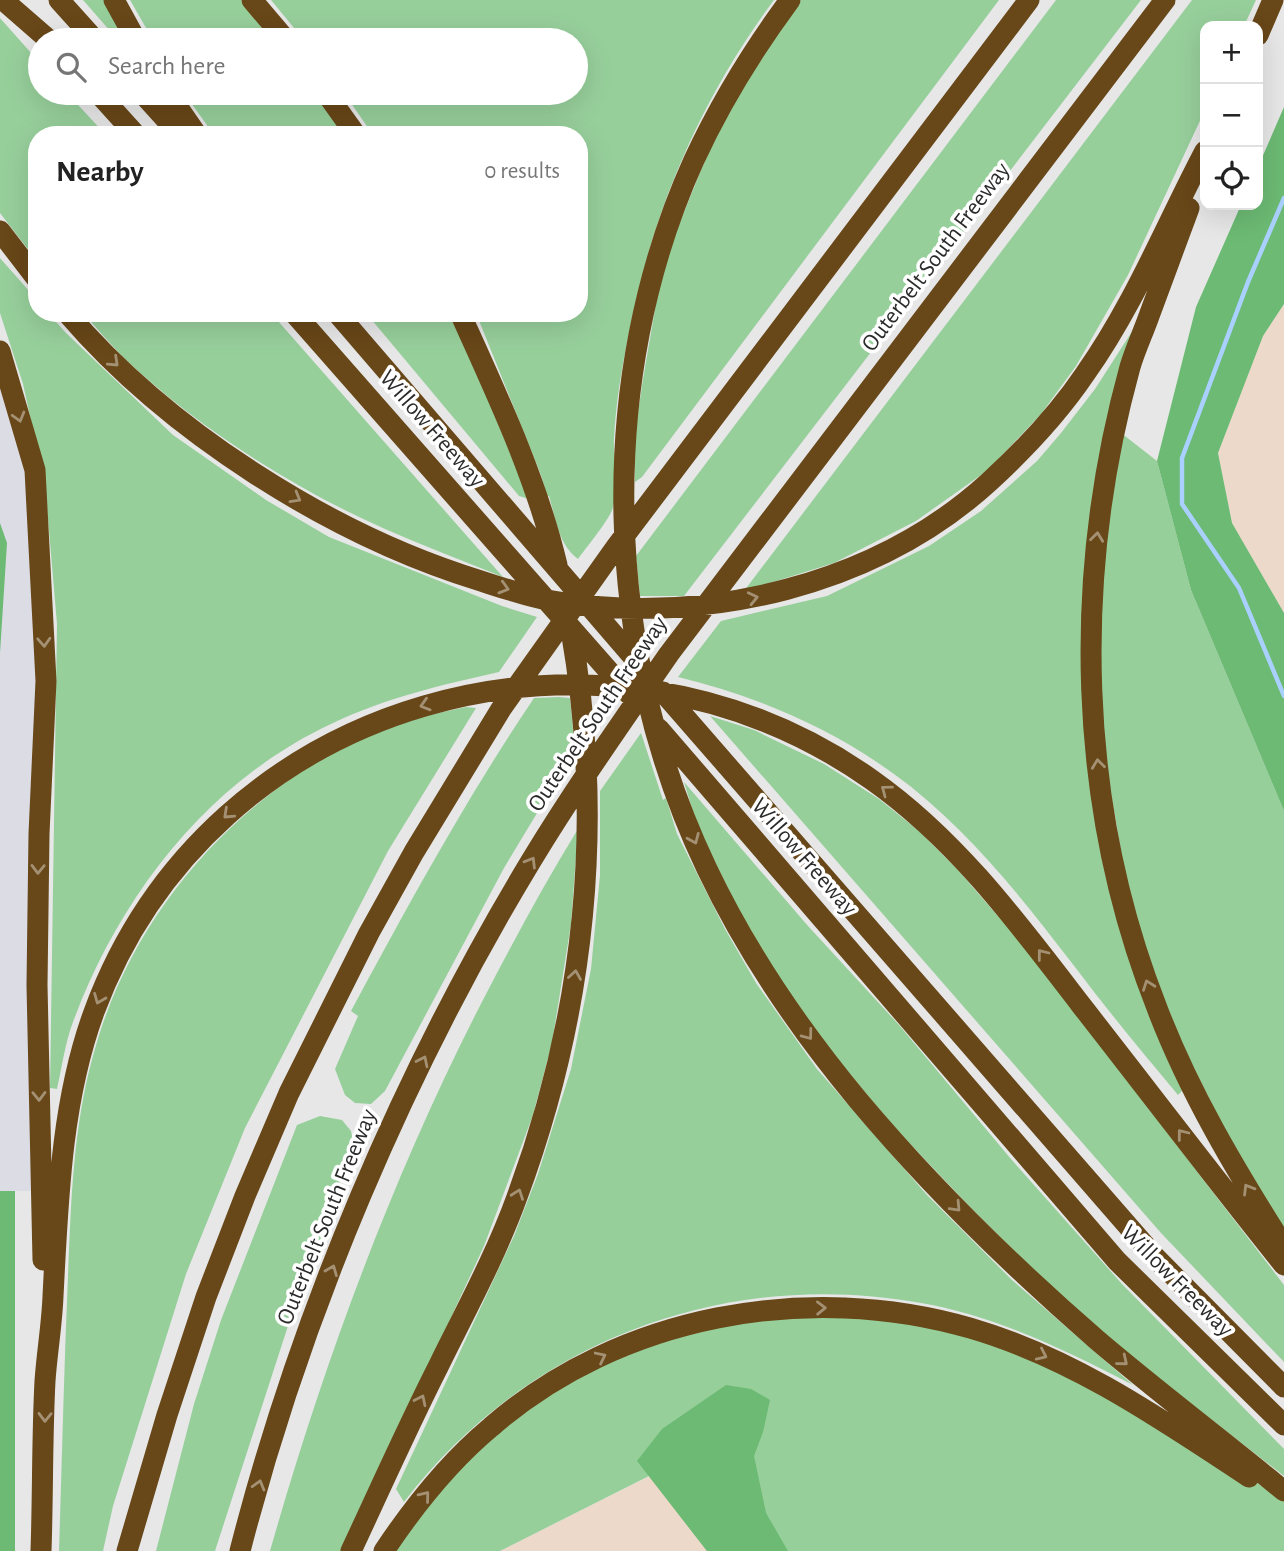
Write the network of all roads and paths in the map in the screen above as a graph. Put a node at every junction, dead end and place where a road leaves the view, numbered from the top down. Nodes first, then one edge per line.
1 (3, 0) edge
2 (20, 0) edge
3 (59, 0) edge
4 (114, 0) edge
5 (252, 0) edge
6 (790, 0) edge
7 (1029, 0) edge
8 (1165, 0) edge
9 (1273, 0) edge
10 (1263, 23) edge
11 (36, 28) edge
12 (41, 28) edge
13 (84, 28) edge
14 (129, 28) edge
15 (276, 28) edge
16 (109, 105) edge
17 (153, 105) edge
18 (176, 105) edge
19 (335, 105) edge
20 (127, 126) edge
21 (172, 126) edge
22 (191, 126) edge
23 (350, 126) edge
24 (1200, 161) edge
25 (1200, 176) edge
26 (0, 231) edge
27 (28, 267) edge
28 (75, 322) edge
29 (303, 322) edge
30 (345, 322) edge
31 (464, 322) edge
32 (0, 351) edge
33 (1284, 1247) edge
34 (1284, 1265) edge
35 (206, 1297) junction
36 (45, 1380) junction
37 (1284, 1387) edge
38 (1284, 1425) edge
39 (1284, 1491) edge
40 (1284, 1501) edge
41 (41, 1551) edge
42 (128, 1551) edge
43 (142, 1551) edge
44 (240, 1551) edge
45 (351, 1551) edge
46 (384, 1551) edge

1 - 11 highway
2 - 12 highway
3 - 13 highway
4 - 14 highway
5 - 15 highway
6 -> 39 highway
7 - 35 highway
44 -> 8 highway, Outerbelt South Freeway
9 - 10 highway
16 - 20 highway
17 - 21 highway
18 - 22 highway
19 - 23 highway
28 -> 24 highway
33 -> 25 highway
26 - 27 highway
29 - 38 highway, Willow Freeway
30 - 37 highway, Willow Freeway
45 -> 31 highway
32 -> 36 highway
34 -> 36 highway
35 - 42 highway
35 - 43 highway
36 -> 41 highway
46 -> 40 highway

